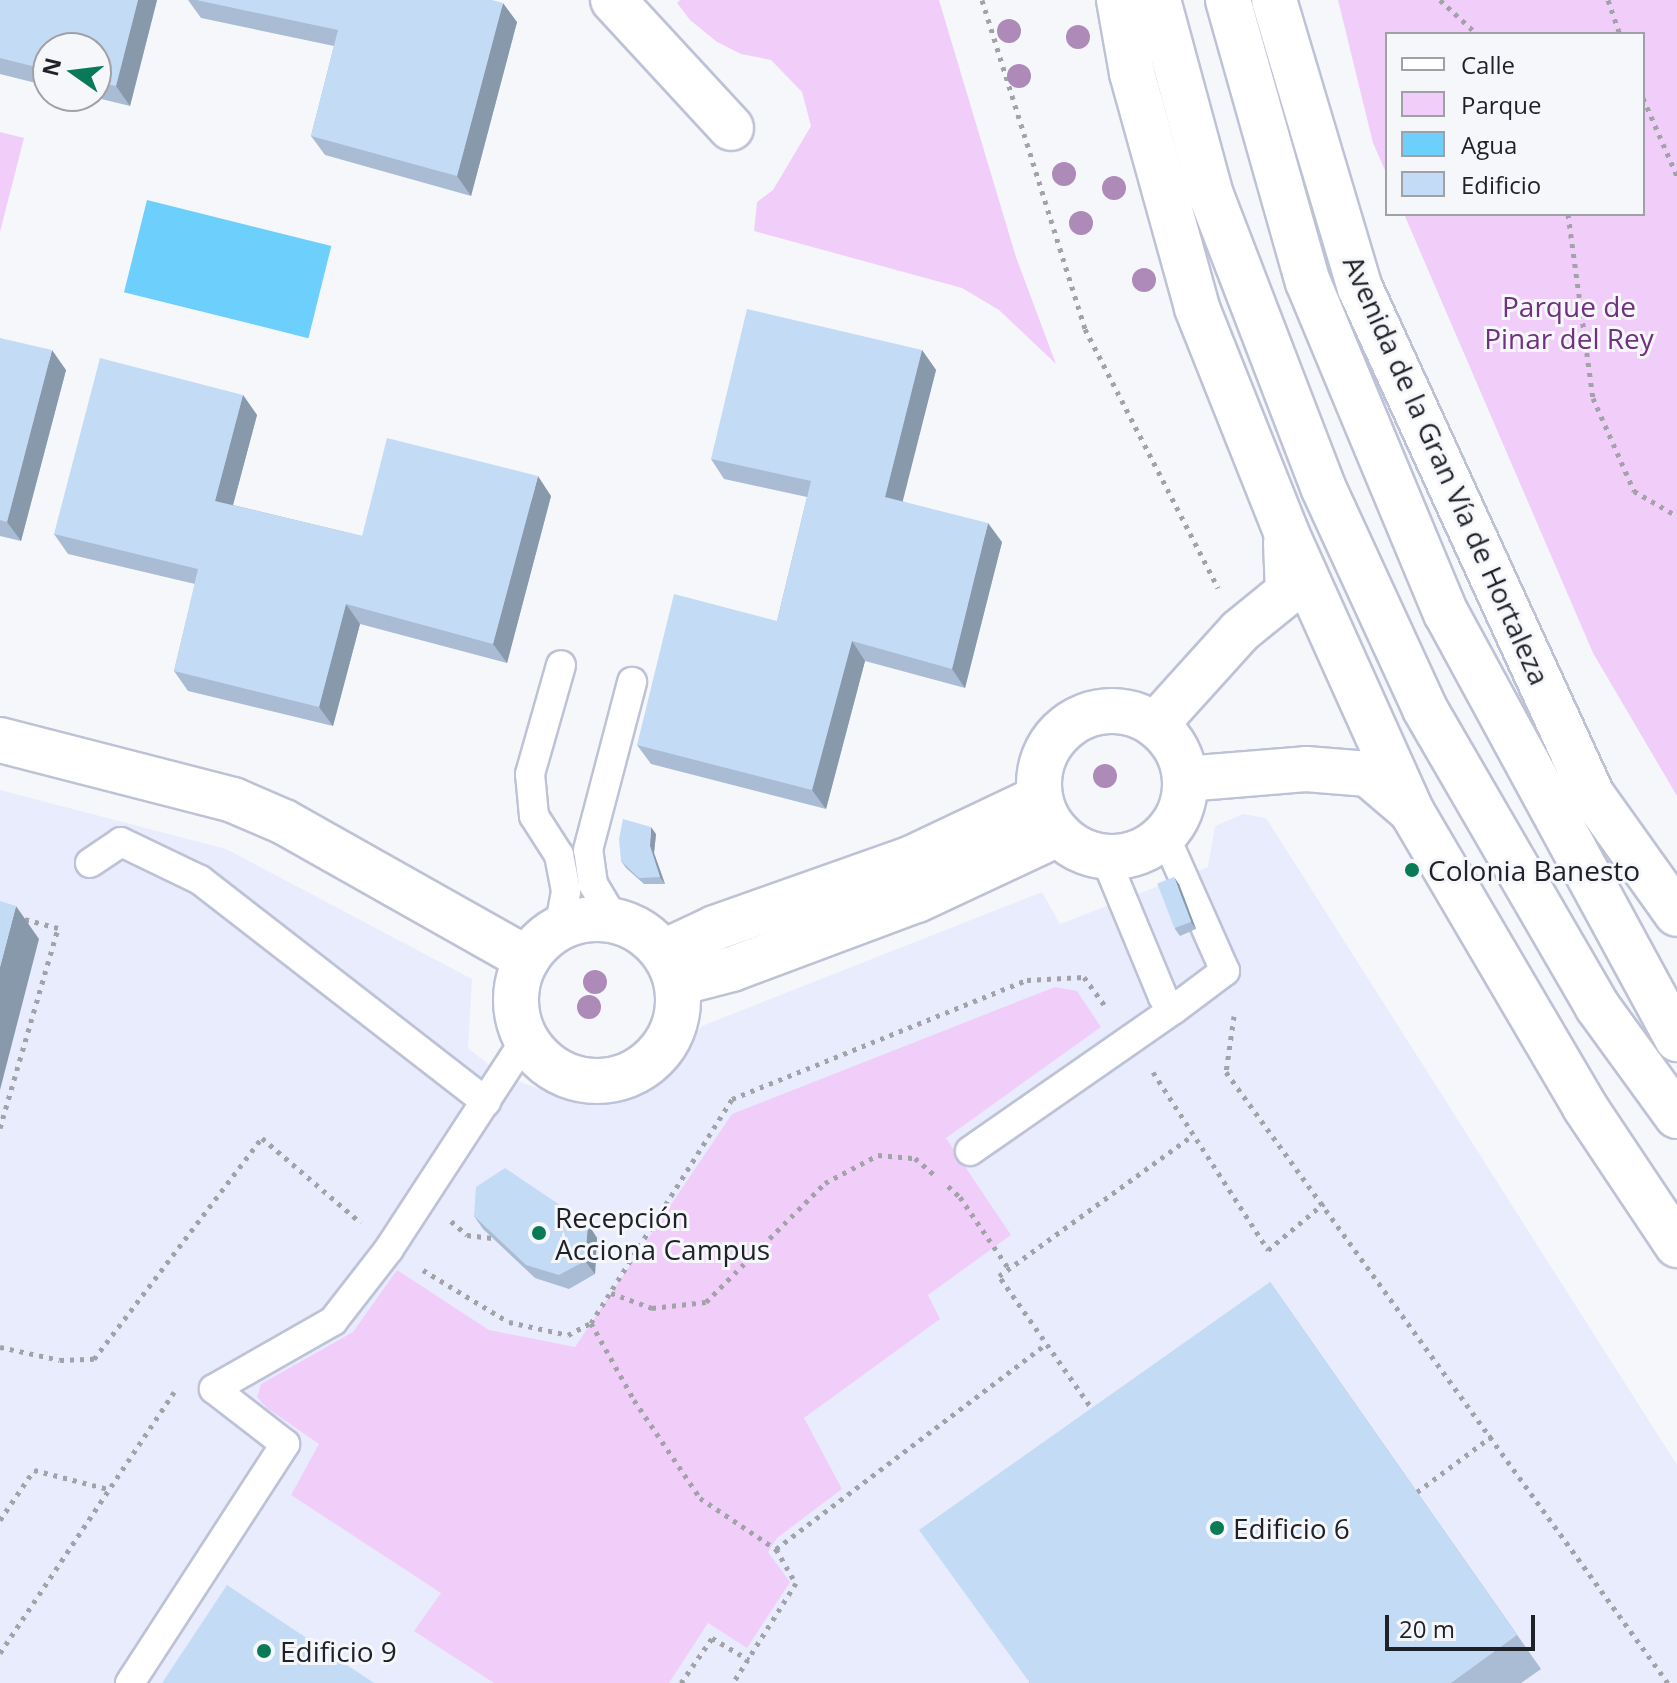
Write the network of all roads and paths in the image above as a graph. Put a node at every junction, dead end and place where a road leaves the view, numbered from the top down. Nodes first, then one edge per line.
1 (613, 0) edge
2 (982, 0) edge
3 (1119, 0) edge
4 (1158, 0) edge
5 (1228, 0) edge
6 (1274, 0) edge
7 (1440, 0) edge
8 (1608, 0) edge
9 (1475, 32) edge
10 (1619, 32) edge
11 (1645, 103) edge
12 (731, 128) dead end
13 (1677, 176) edge
14 (1568, 216) edge
15 (1677, 516) edge
16 (1286, 532) junction
17 (1240, 631) junction
18 (561, 665) dead end
19 (632, 682) dead end
20 (1156, 724) junction
21 (0, 740) edge
22 (1185, 779) junction
23 (1412, 812) junction
24 (1049, 816) junction
25 (1165, 836) junction
26 (1105, 857) junction
27 (90, 863) dead end
28 (1677, 914) edge
29 (14, 916) edge
30 (615, 921) junction
31 (559, 928) junction
32 (527, 959) junction
33 (671, 968) junction
34 (1173, 1010) junction
35 (1234, 1013) dead end
36 (1677, 1039) edge
37 (525, 1040) junction
38 (1130, 1040) junction
39 (486, 1102) junction
40 (1677, 1116) edge
41 (0, 1128) edge
42 (1193, 1135) junction
43 (970, 1151) dead end
44 (1324, 1203) junction
45 (1677, 1245) edge
46 (389, 1249) junction
47 (1009, 1269) junction
48 (611, 1293) junction
49 (591, 1323) junction
50 (1046, 1344) junction
51 (0, 1347) edge
52 (214, 1389) junction
53 (1098, 1417) edge
54 (1492, 1436) junction
55 (108, 1489) junction
56 (1417, 1492) edge
57 (0, 1520) edge
58 (776, 1549) junction
59 (0, 1653) edge
60 (749, 1660) junction
61 (130, 1683) edge
62 (681, 1683) edge
63 (733, 1683) edge
64 (1668, 1683) edge

1 - 12 street
2 - 17 path
3 - 16 street
4 - 40 street
5 - 36 street, Avenida de la Gran Vía de Hortaleza
6 - 28 street, Avenida de la Gran Vía de Hortaleza
7 - 9 path
8 - 10 path
11 - 13 path
14 - 15 path
16 - 17 street
16 - 23 street
17 - 20 street
18 - 31 lane
19 - 30 lane
20 - 22 street
20 - 24 street
21 - 32 street
22 - 23 street
22 - 25 street
23 - 45 street
24 - 26 street
24 - 33 street
25 - 26 street
25 - 34 lane
26 - 34 lane
27 - 39 lane
29 - 41 path
30 - 31 street
30 - 33 street
31 - 32 street
32 - 37 street
33 - 37 street
34 - 38 lane
35 - 44 path
37 - 39 lane
38 - 42 path
38 - 43 lane
38 - 48 path
39 - 46 lane
42 - 44 path
42 - 47 path
44 - 54 path
46 - 49 path
46 - 51 path
46 - 52 lane
47 - 48 path
47 - 50 path
48 - 49 path
49 - 58 path
50 - 53 path
50 - 58 path
52 - 55 path
52 - 61 lane
54 - 56 path
54 - 64 path
55 - 57 path
55 - 59 path
58 - 60 path
60 - 62 path
60 - 63 path

